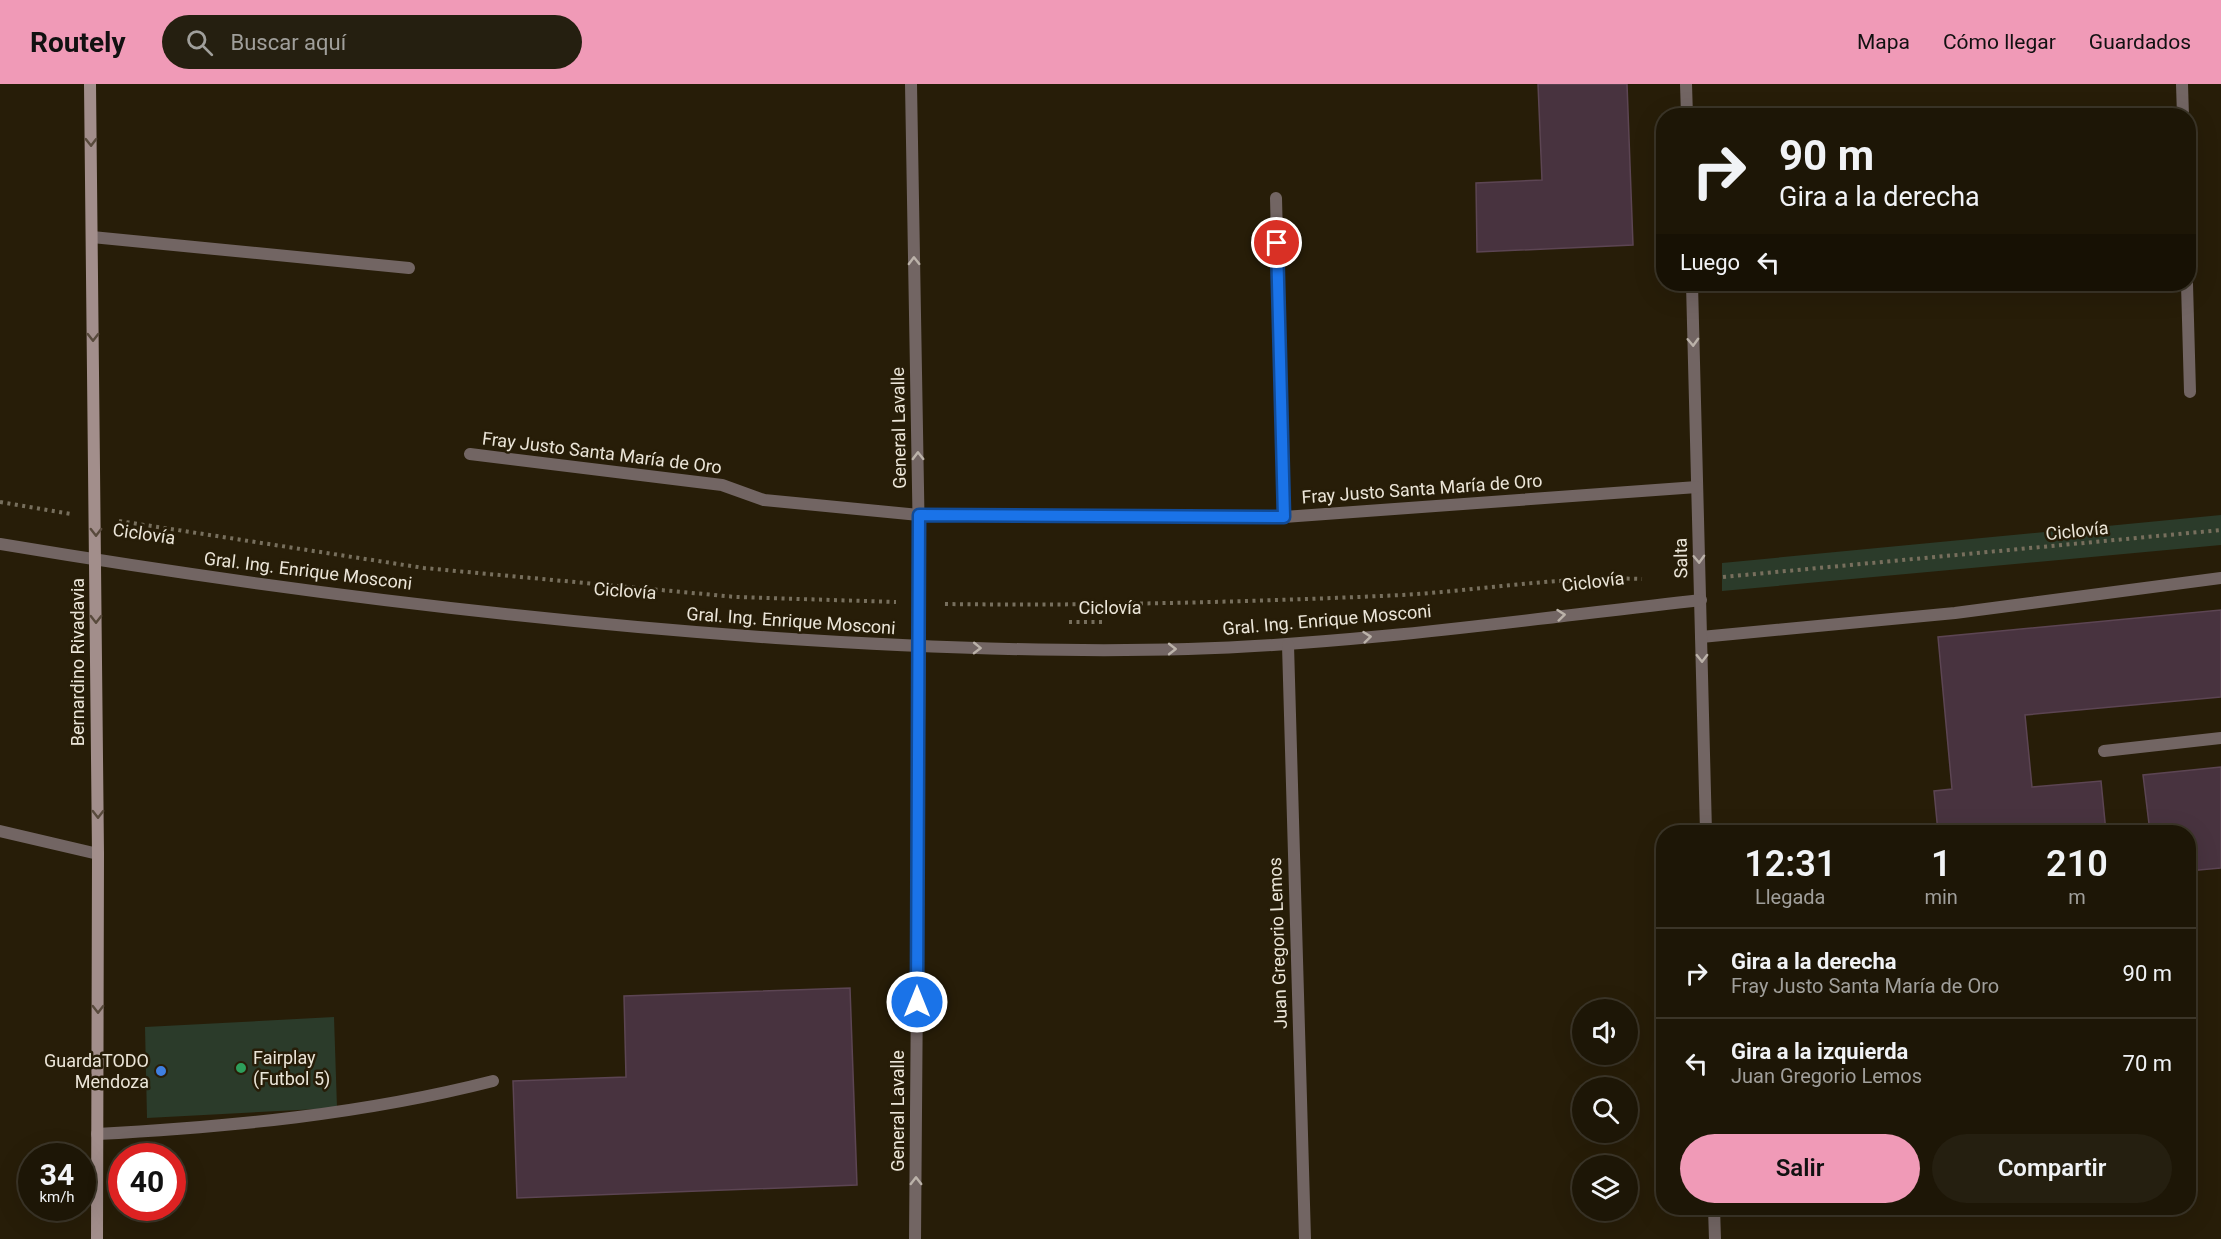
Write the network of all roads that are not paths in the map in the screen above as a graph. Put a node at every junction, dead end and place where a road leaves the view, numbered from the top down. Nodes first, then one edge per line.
1 (90, 84) edge
2 (911, 84) edge
3 (1686, 84) edge
4 (2182, 84) edge
5 (1687, 108) edge
6 (2183, 108) edge
7 (1276, 198) dead end
8 (92, 237) junction
9 (409, 268) dead end
10 (1692, 291) edge
11 (2187, 291) edge
12 (2190, 392) dead end
13 (470, 454) dead end
14 (1697, 487) junction
15 (919, 515) junction
16 (1284, 517) junction
17 (0, 544) edge
18 (96, 560) junction
19 (2221, 578) edge
20 (1701, 600) junction
21 (1701, 637) junction
22 (1287, 645) junction
23 (919, 647) junction
24 (2221, 738) edge
25 (2104, 751) dead end
26 (1706, 825) edge
27 (0, 831) edge
28 (98, 854) junction
29 (493, 1081) dead end
30 (97, 1134) junction
31 (1714, 1215) edge
32 (97, 1239) edge
33 (915, 1239) edge
34 (1305, 1239) edge
35 (1715, 1239) edge

1 -> 8 main road, Bernardino Rivadavia
15 -> 2 street, General Lavalle
3 - 5 street
4 - 6 street
7 - 16 street
8 - 9 street
8 -> 18 main road, Bernardino Rivadavia
10 -> 14 street, Salta
11 - 12 street
13 - 15 street, Fray Justo Santa María de Oro
14 - 16 street, Fray Justo Santa María de Oro
14 -> 20 street, Salta
15 - 16 street, Fray Justo Santa María de Oro
15 - 23 street, General Lavalle
17 - 18 street, Gral. Ing. Enrique Mosconi
18 - 23 street, Gral. Ing. Enrique Mosconi
18 -> 28 main road, Bernardino Rivadavia
19 - 21 street
20 - 21 street, Salta
22 -> 20 street, Gral. Ing. Enrique Mosconi
21 -> 26 street, Salta
23 -> 22 street, Gral. Ing. Enrique Mosconi
22 - 34 street, Juan Gregorio Lemos
33 -> 23 street, General Lavalle
24 - 25 street
27 - 28 street
28 -> 30 main road, Bernardino Rivadavia
29 - 30 street
30 - 32 main road, Bernardino Rivadavia
31 - 35 street

